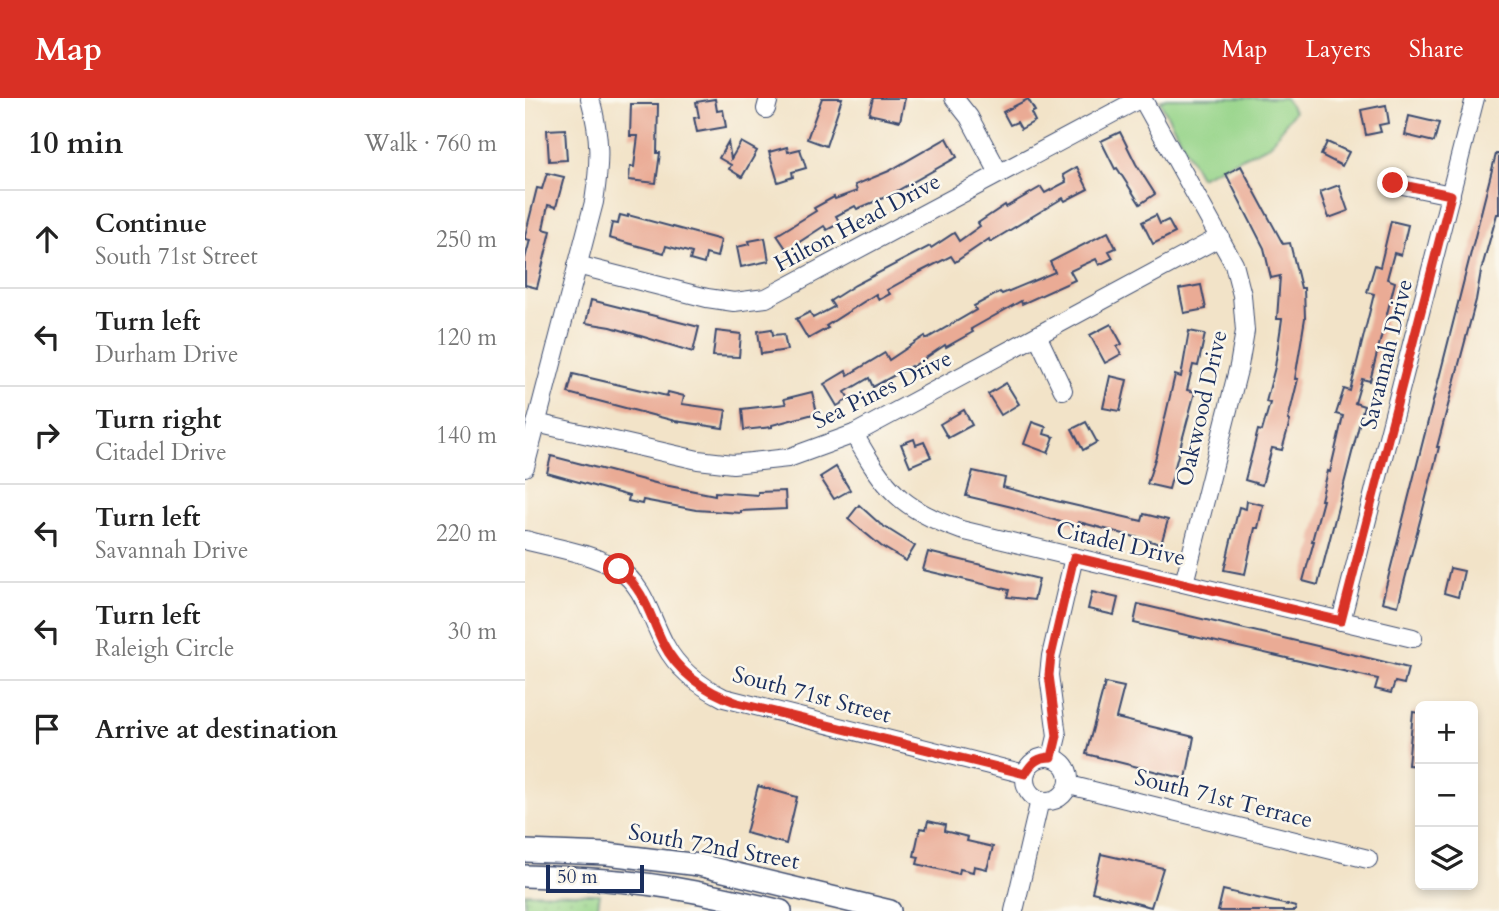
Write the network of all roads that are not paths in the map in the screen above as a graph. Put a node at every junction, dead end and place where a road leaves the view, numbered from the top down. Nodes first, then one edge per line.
1 (590, 98) edge
2 (954, 98) edge
3 (1142, 98) edge
4 (1475, 98) edge
5 (999, 173) junction
6 (1393, 183) dead end
7 (1451, 195) junction
8 (1220, 237) junction
9 (577, 265) junction
10 (1038, 337) junction
11 (1063, 390) dead end
12 (536, 423) junction
13 (854, 434) junction
14 (525, 467) edge
15 (525, 540) edge
16 (1074, 557) junction
17 (1184, 583) junction
18 (1341, 621) junction
19 (1413, 638) dead end
20 (1052, 757) junction
21 (1025, 774) junction
22 (1069, 785) junction
23 (1040, 800) junction
24 (525, 851) edge
25 (1368, 859) dead end
26 (525, 876) edge
27 (781, 911) edge
28 (890, 911) edge
29 (1014, 911) edge

1 - 9 street
2 - 5 street
3 - 5 street, Hilton Head Drive
3 - 8 street, Oakwood Drive
4 - 7 street, Savannah Drive
5 - 9 street, Hilton Head Drive
6 - 7 street
7 - 18 street, Savannah Drive
8 - 10 street, Sea Pines Drive
8 - 17 street, Oakwood Drive
9 - 12 street
10 - 11 street
10 - 13 street, Sea Pines Drive
12 - 13 street, Sea Pines Drive
12 - 14 street
13 - 16 street, Citadel Drive
15 - 21 street, South 71st Street
16 - 17 street, Citadel Drive
16 - 20 street
17 - 18 street, Citadel Drive
18 - 19 street, Citadel Drive
20 - 21 street
20 - 22 street
21 - 23 street
22 - 23 street
22 - 25 street, South 71st Terrace
23 - 29 street
24 - 28 main road, South 72nd Street
26 - 27 main road

